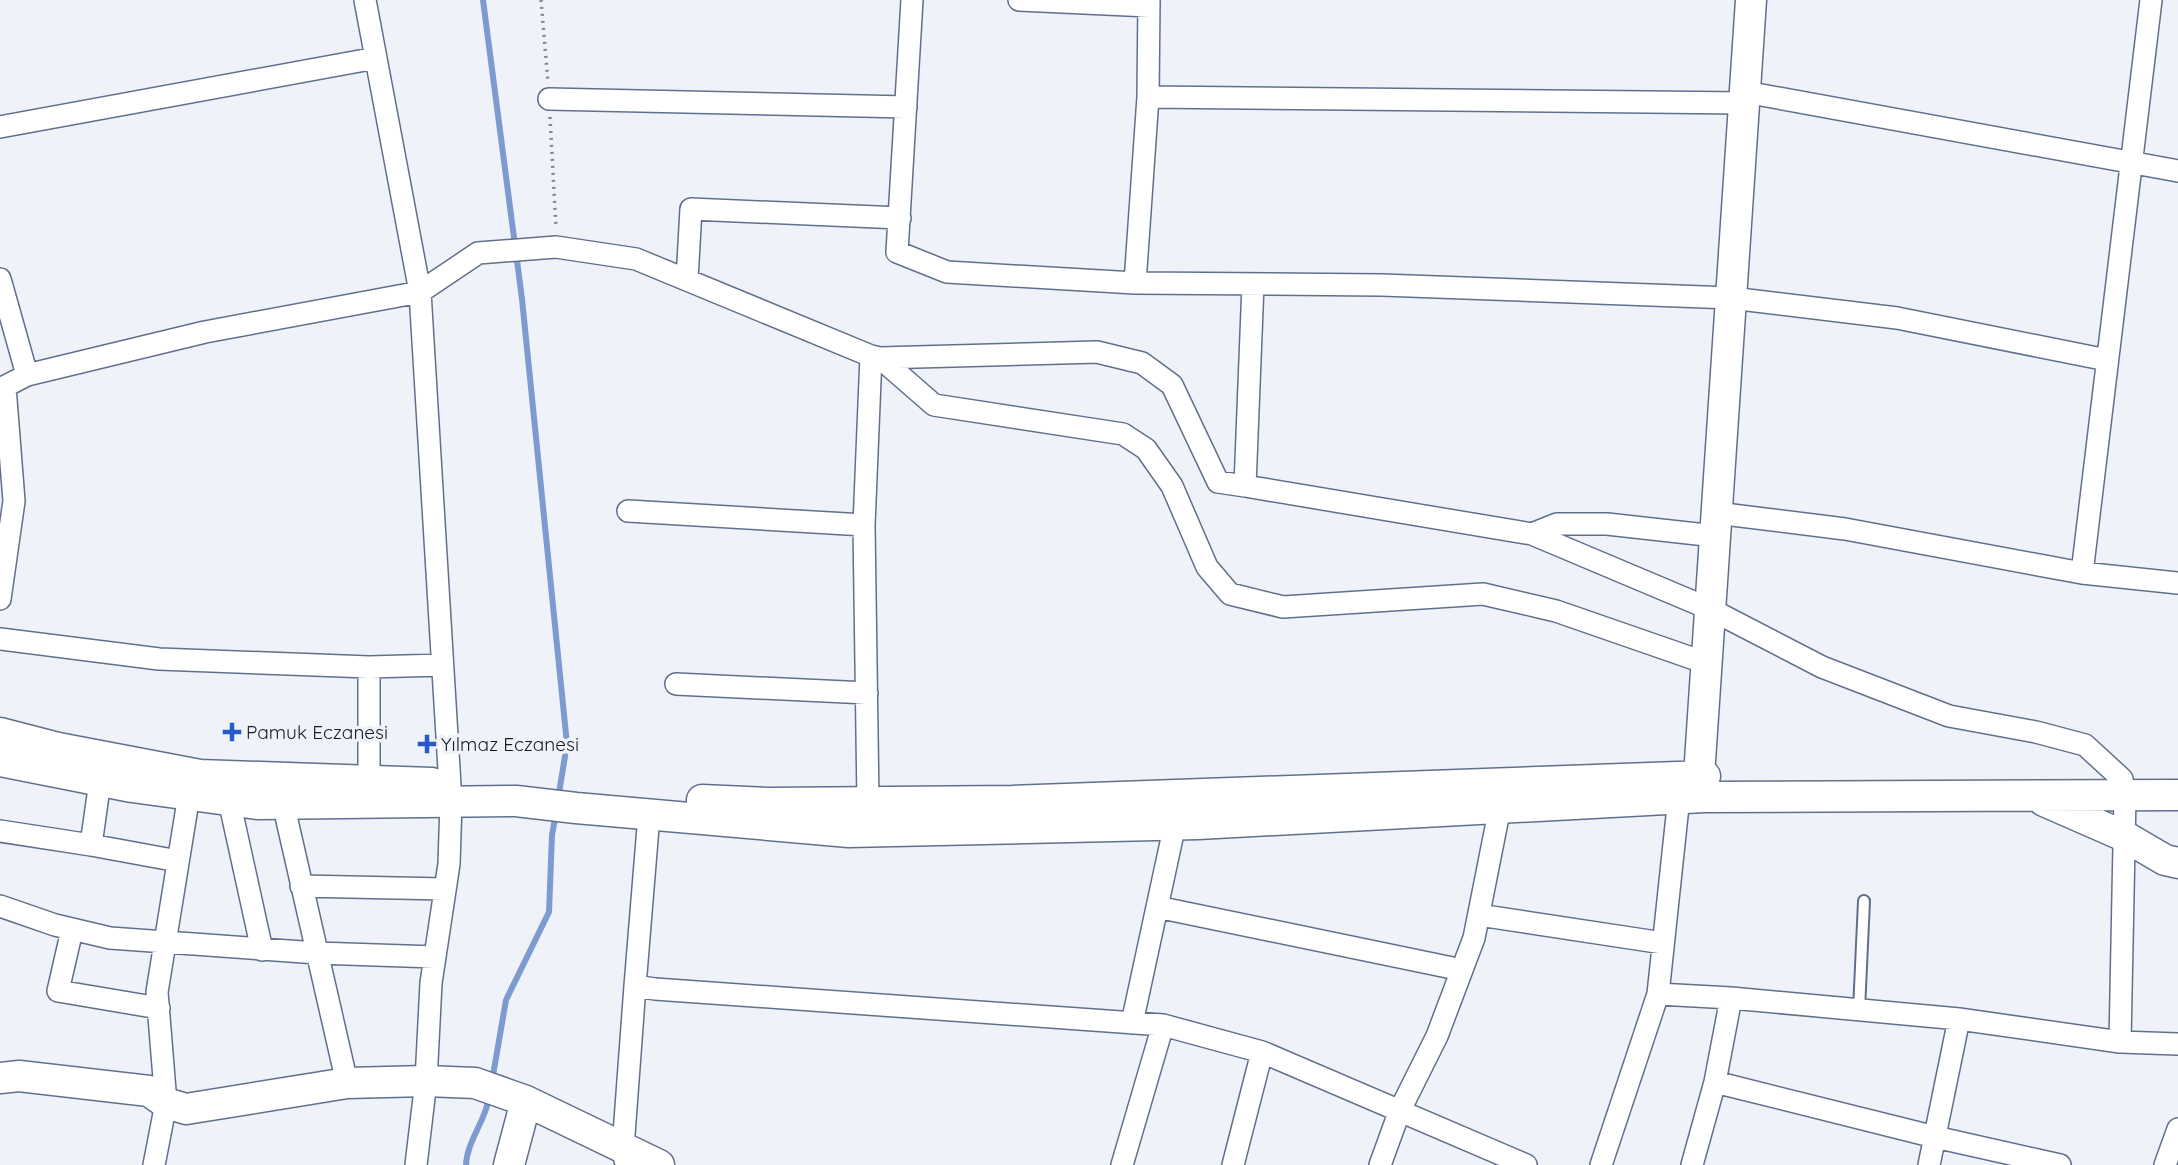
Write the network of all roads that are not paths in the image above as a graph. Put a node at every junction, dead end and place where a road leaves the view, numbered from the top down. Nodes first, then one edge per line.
1 (365, 0) edge
2 (912, 0) edge
3 (1019, 0) edge
4 (1751, 0) edge
5 (2151, 0) edge
6 (1149, 3) edge
7 (376, 58) junction
8 (1148, 97) junction
9 (1744, 97) junction
10 (549, 99) road end
11 (906, 107) junction
12 (0, 127) edge
13 (2131, 163) junction
14 (2178, 171) edge
15 (900, 218) junction
16 (0, 279) edge
17 (687, 280) junction
18 (1135, 283) junction
19 (1253, 284) junction
20 (420, 292) junction
21 (1731, 298) junction
22 (875, 357) junction
23 (2107, 360) junction
24 (27, 374) junction
25 (2, 388) edge
26 (1245, 486) junction
27 (628, 511) dead end
28 (864, 525) junction
29 (1716, 525) junction
30 (1532, 534) junction
31 (2082, 572) junction
32 (2178, 583) edge
33 (0, 599) edge
34 (1710, 609) junction
35 (0, 639) edge
36 (1706, 663) junction
37 (442, 665) junction
38 (369, 667) junction
39 (676, 684) dead end
40 (867, 693) junction
41 (0, 733) edge
42 (0, 761) edge
43 (2178, 778) edge
44 (100, 781) junction
45 (369, 781) junction
46 (1694, 790) junction
47 (2144, 791) edge
48 (450, 792) junction
49 (189, 795) junction
50 (2034, 797) junction
51 (229, 800) junction
52 (868, 802) junction
53 (283, 803) junction
54 (649, 806) junction
55 (1500, 807) junction
56 (1174, 810) junction
57 (2178, 812) edge
58 (0, 831) edge
59 (2124, 836) junction
60 (91, 845) junction
61 (178, 861) junction
62 (2178, 863) edge
63 (302, 886) junction
64 (445, 889) junction
65 (1864, 901) dead end
66 (0, 906) edge
67 (1157, 907) junction
68 (1479, 915) junction
69 (72, 930) junction
70 (1663, 943) junction
71 (165, 944) junction
72 (262, 950) junction
73 (317, 953) junction
74 (435, 957) junction
75 (1462, 970) junction
76 (635, 986) junction
77 (1658, 994) junction
78 (1731, 998) junction
79 (159, 1008) junction
80 (1858, 1010) junction
81 (1959, 1019) junction
82 (1132, 1023) junction
83 (1163, 1025) junction
84 (2120, 1042) junction
85 (2178, 1044) edge
86 (1262, 1052) junction
87 (0, 1078) edge
88 (426, 1081) junction
89 (1715, 1082) junction
90 (347, 1083) junction
91 (516, 1097) junction
92 (166, 1103) junction
93 (1400, 1110) junction
94 (2178, 1129) edge
95 (1936, 1137) junction
96 (624, 1156) edge
97 (154, 1165) edge
98 (416, 1165) edge
99 (509, 1165) edge
100 (659, 1165) edge
101 (1122, 1165) edge
102 (1233, 1165) edge
103 (1380, 1165) edge
104 (1526, 1165) edge
105 (1601, 1165) edge
106 (1692, 1165) edge
107 (1929, 1165) edge
108 (2060, 1165) edge
109 (2165, 1165) edge

1 - 7 street
2 - 11 street
3 - 6 street
4 - 9 main road
5 - 13 street
6 - 8 street
7 - 12 street
7 - 20 street
8 - 9 street
8 - 18 street
9 - 13 street
9 - 21 main road
10 - 11 street
11 - 15 street
13 - 14 street
13 - 23 street
15 - 17 street
15 - 18 street
16 - 24 street
17 - 20 street
17 - 22 street
18 - 19 street
19 - 21 street
19 - 26 street
20 - 24 street
20 - 37 street
21 - 23 street
21 - 29 main road
22 - 26 street
22 - 28 street
22 - 36 street
23 - 31 street
24 - 25 street
25 - 33 street
26 - 30 street
27 - 28 street
28 - 40 street
29 - 30 street
29 - 31 street
29 - 34 main road
30 - 34 street
31 - 32 street
34 - 36 main road
34 - 47 street
35 - 38 street
36 - 46 main road
37 - 38 street
37 - 48 street
38 - 45 street
39 - 40 street
40 - 52 street
41 - 45 main road
42 - 44 main road
43 - 47 main road
44 - 49 main road
44 - 60 street
45 - 48 main road
46 - 47 main road
46 - 50 main road
46 - 55 main road
46 - 56 main road
46 - 70 street
47 - 50 main road
47 - 57 main road
47 - 59 street
48 - 53 main road
48 - 54 main road
48 - 64 street
49 - 51 main road
49 - 61 street
50 - 59 main road
51 - 53 main road
51 - 72 street
52 - 54 main road
52 - 56 main road
53 - 63 street
54 - 56 main road
54 - 76 street
55 - 56 main road
55 - 68 street
56 - 67 street
58 - 60 street
59 - 62 main road
59 - 84 street
60 - 61 street
61 - 71 street
63 - 64 street
63 - 73 street
64 - 74 street
65 - 80 lane
66 - 69 street
67 - 75 street
67 - 82 street
68 - 70 street
68 - 75 street
69 - 71 street
69 - 79 street
70 - 77 street
71 - 72 street
71 - 79 street
72 - 73 street
73 - 74 street
73 - 90 street
74 - 88 street
75 - 93 street
76 - 82 street
76 - 96 street
77 - 78 street
77 - 105 street
78 - 80 street
78 - 89 street
79 - 92 street
80 - 81 street
81 - 84 street
81 - 95 street
82 - 83 street
83 - 86 street
83 - 101 street
84 - 85 street
86 - 93 street
86 - 102 street
87 - 92 main road
88 - 90 main road
88 - 91 main road
88 - 98 street
89 - 95 street
89 - 106 street
90 - 92 main road
91 - 96 main road
91 - 99 main road
92 - 97 street
93 - 103 street
93 - 104 street
94 - 109 street
95 - 107 street
95 - 108 street
96 - 100 main road

